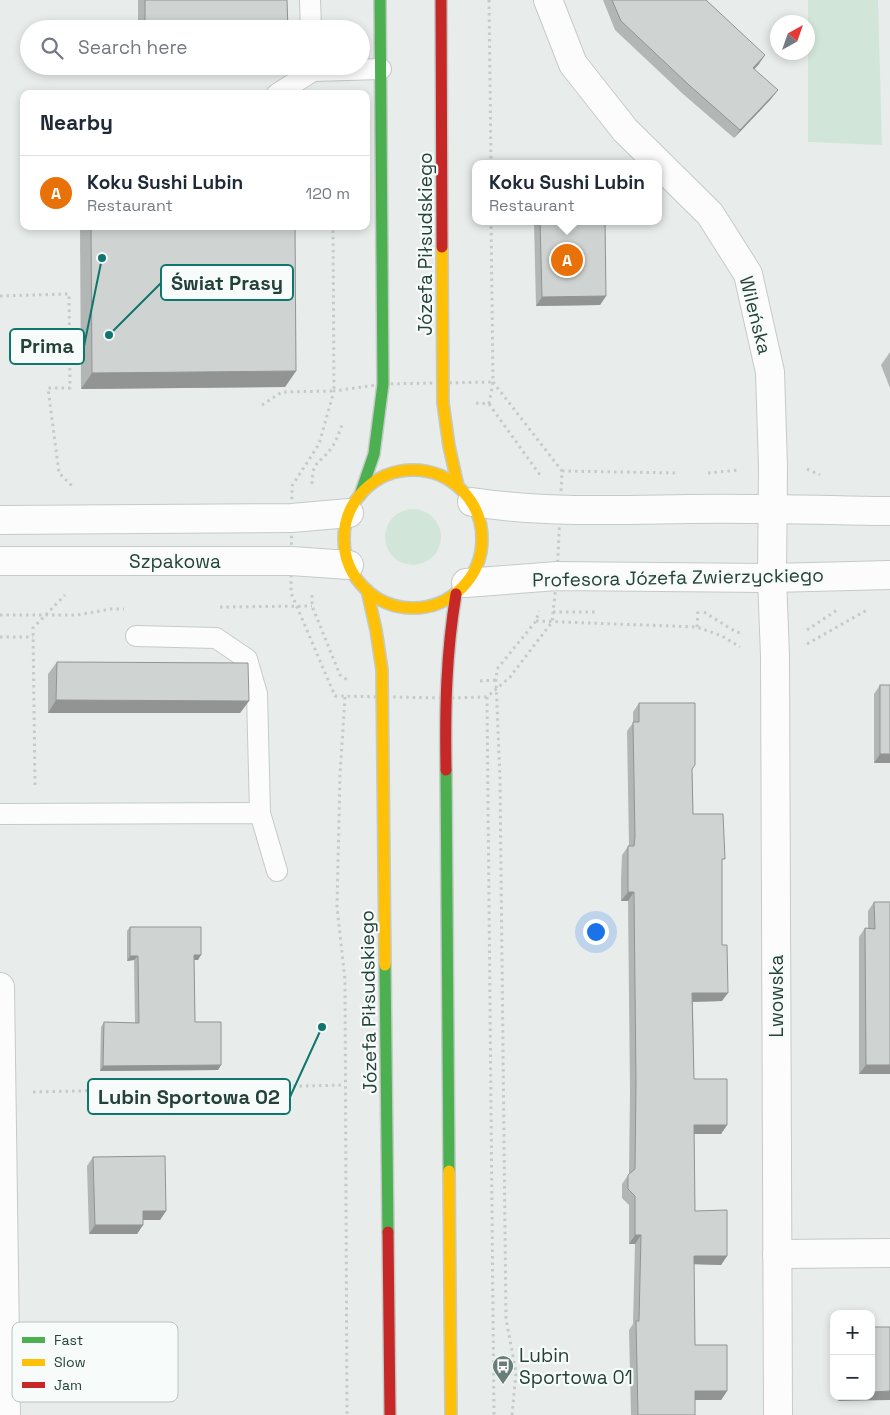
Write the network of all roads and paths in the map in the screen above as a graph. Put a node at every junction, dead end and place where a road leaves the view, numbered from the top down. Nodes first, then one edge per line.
1 (310, 0) edge
2 (380, 0) edge
3 (441, 0) edge
4 (489, 0) edge
5 (548, 0) edge
6 (311, 20) edge
7 (370, 69) edge
8 (380, 69) junction
9 (303, 75) edge
10 (282, 90) edge
11 (491, 160) edge
12 (655, 160) edge
13 (662, 167) edge
14 (492, 225) edge
15 (333, 230) edge
16 (0, 296) edge
17 (443, 403) junction
18 (382, 404) junction
19 (489, 404) junction
20 (262, 405) dead end
21 (465, 494) junction
22 (354, 504) junction
23 (773, 508) junction
24 (540, 509) junction
25 (890, 511) edge
26 (313, 516) junction
27 (0, 520) edge
28 (77, 520) junction
29 (0, 560) edge
30 (313, 562) junction
31 (349, 565) junction
32 (890, 575) edge
33 (539, 577) junction
34 (772, 578) junction
35 (461, 589) junction
36 (367, 590) junction
37 (291, 593) dead end
38 (689, 609) dead end
39 (865, 610) dead end
40 (553, 612) dead end
41 (604, 612) dead end
42 (536, 621) junction
43 (136, 636) dead end
44 (0, 637) edge
45 (33, 637) dead end
46 (775, 646) junction
47 (496, 680) junction
48 (446, 681) junction
49 (383, 682) junction
50 (487, 697) dead end
51 (0, 814) edge
52 (260, 814) junction
53 (277, 871) dead end
54 (0, 987) edge
55 (1, 1060) edge
56 (345, 1085) junction
57 (2, 1092) junction
58 (890, 1253) edge
59 (777, 1254) junction
60 (6, 1415) edge
61 (347, 1415) edge
62 (390, 1415) edge
63 (450, 1415) edge
64 (494, 1415) edge
65 (512, 1415) edge
66 (778, 1415) edge

1 - 6 lane
2 - 8 street
3 - 17 street, Józefa Piłsudskiego
4 - 11 path
5 - 12 street, Wileńska
7 - 8 lane
8 - 18 street
9 - 10 lane
13 - 23 street, Wileńska
14 - 19 path
15 - 20 path
16 - 28 path
17 - 19 path
17 - 21 street, Józefa Piłsudskiego
18 - 22 street
18 - 26 path
19 - 24 path
21 - 22 street
21 - 24 street
21 - 35 street
22 - 26 street
22 - 31 street
23 - 24 street
23 - 25 street
23 - 34 street, Wileńska
26 - 28 street
27 - 28 street
29 - 30 street, Szpakowa
30 - 31 street, Szpakowa
30 - 49 path
31 - 36 street
32 - 34 street, Profesora Józefa Zwierzyckiego
33 - 34 street, Profesora Józefa Zwierzyckiego
33 - 35 street, Profesora Józefa Zwierzyckiego
33 - 42 path
34 - 46 street, Lwowska
35 - 36 street
35 - 48 street
36 - 49 street, Józefa Piłsudskiego
37 - 56 path
38 - 46 path
39 - 46 path
40 - 41 path
42 - 46 path
42 - 47 path
43 - 52 lane
44 - 45 path
46 - 59 street, Lwowska
47 - 48 path
47 - 65 path
48 - 63 street
49 - 62 street, Józefa Piłsudskiego
50 - 64 path
51 - 52 lane
52 - 53 lane
54 - 55 street
55 - 57 street
56 - 57 path
56 - 61 path
57 - 60 street
58 - 59 street
59 - 66 street, Lwowska

